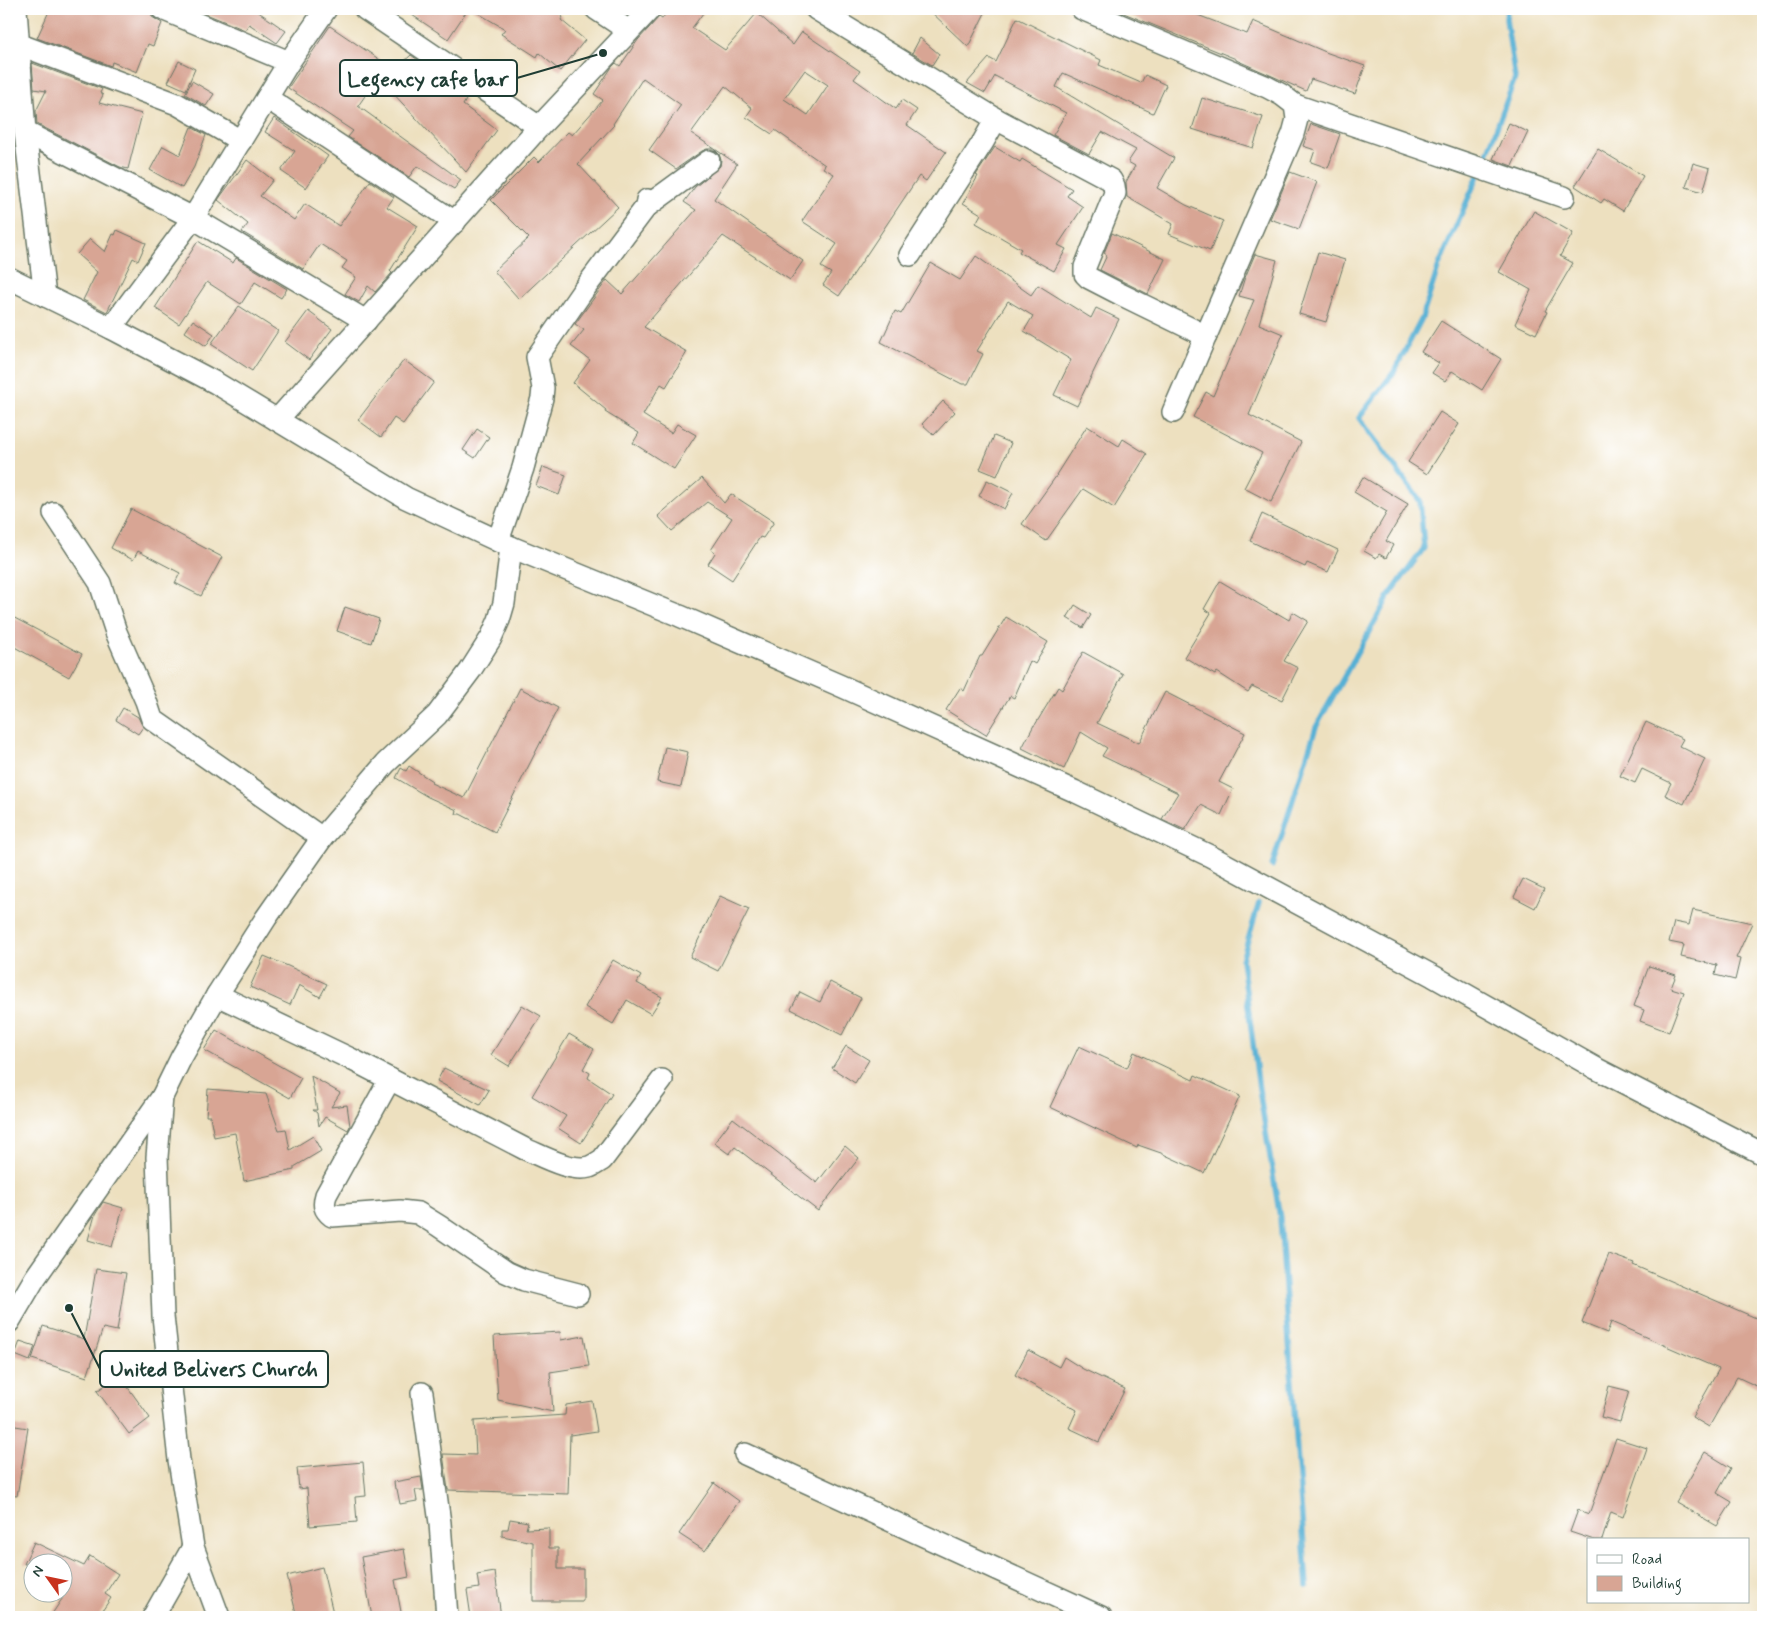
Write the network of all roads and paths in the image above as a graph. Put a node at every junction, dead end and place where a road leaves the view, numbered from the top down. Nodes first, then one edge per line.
1 (16, 9) edge
2 (162, 9) edge
3 (326, 9) edge
4 (365, 9) edge
5 (596, 9) edge
6 (650, 9) edge
7 (816, 9) edge
8 (1082, 9) edge
9 (629, 31) junction
10 (18, 44) junction
11 (289, 62) junction
12 (267, 98) junction
13 (1295, 105) junction
14 (996, 119) junction
15 (539, 127) junction
16 (25, 132) junction
17 (241, 141) junction
18 (709, 161) dead end
19 (1564, 196) dead end
20 (193, 218) junction
21 (455, 222) junction
22 (910, 255) dead end
23 (9, 278) edge
24 (45, 296) junction
25 (366, 321) junction
26 (110, 328) junction
27 (1206, 336) junction
28 (1173, 412) dead end
29 (277, 420) junction
30 (54, 513) dead end
31 (505, 544) junction
32 (322, 838) junction
33 (217, 995) junction
34 (390, 1079) junction
35 (662, 1080) dead end
36 (162, 1097) junction
37 (1763, 1154) edge
38 (578, 1294) dead end
39 (9, 1322) edge
40 (422, 1393) dead end
41 (745, 1454) dead end
42 (192, 1547) junction
43 (153, 1617) edge
44 (219, 1617) edge
45 (447, 1617) edge
46 (1102, 1617) edge

1 - 10 street
2 - 11 street
3 - 11 street
4 - 15 street
5 - 9 street
6 - 9 street
7 - 14 street
8 - 13 street
9 - 15 street
10 - 16 street
10 - 17 street
11 - 12 street
12 - 17 street
12 - 21 street
13 - 19 street
13 - 27 street
14 - 22 street
14 - 27 street
15 - 21 street
16 - 20 street
16 - 24 street
17 - 20 street
18 - 31 street
20 - 25 street
20 - 26 street
21 - 25 street
23 - 24 street
24 - 26 street
25 - 29 street
26 - 29 street
27 - 28 street
29 - 31 street
30 - 32 street
31 - 32 street
31 - 37 street
32 - 33 street
33 - 34 street
33 - 36 street
34 - 35 street
34 - 38 street
36 - 39 street
36 - 42 street
40 - 45 street
41 - 46 street
42 - 43 street
42 - 44 street

